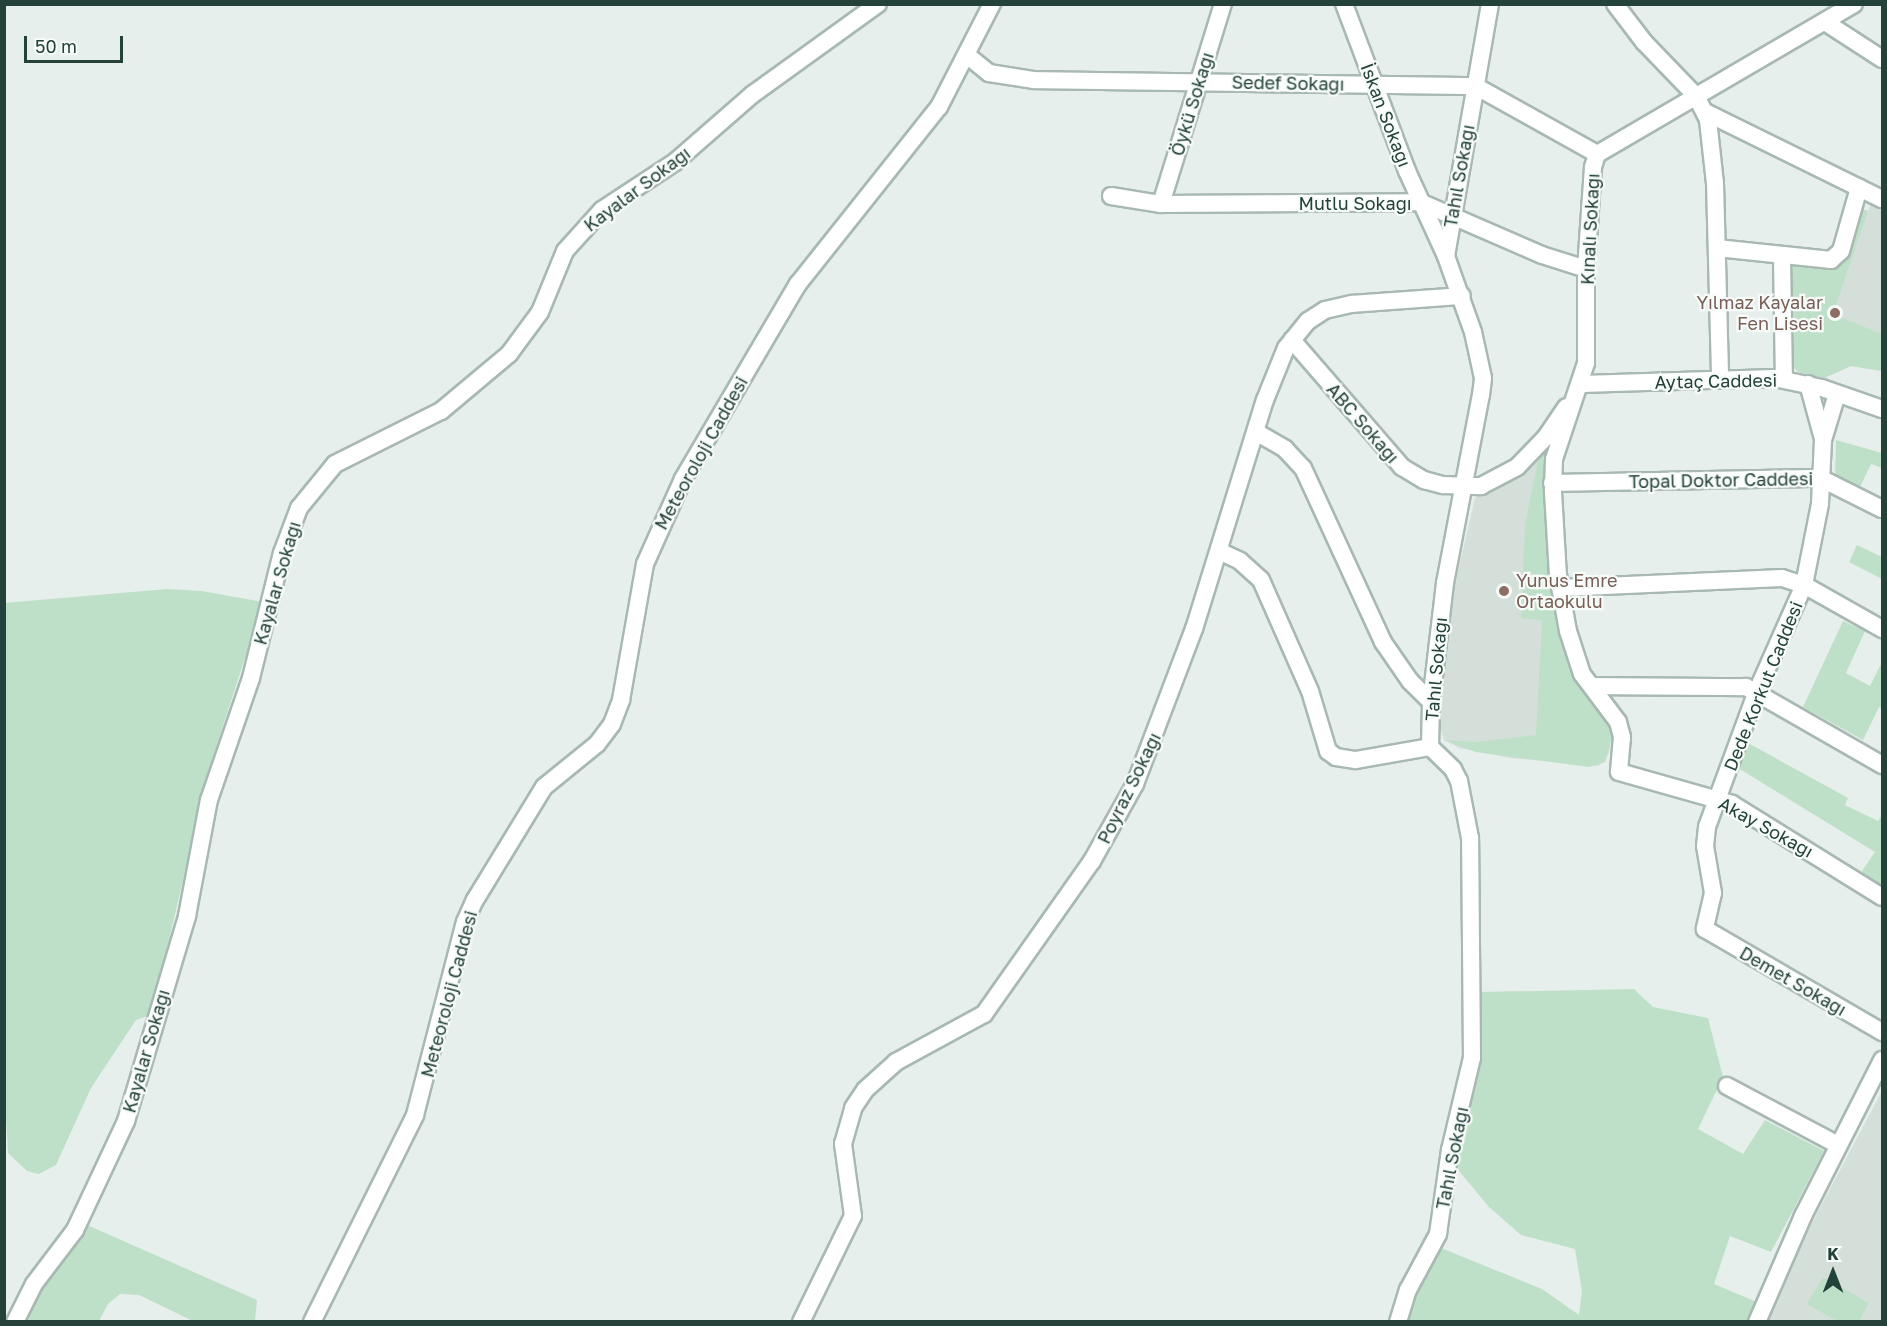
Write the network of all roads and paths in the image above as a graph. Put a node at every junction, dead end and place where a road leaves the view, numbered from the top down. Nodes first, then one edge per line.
1 (878, 4) edge
2 (992, 4) edge
3 (1223, 4) edge
4 (1344, 4) edge
5 (1490, 4) edge
6 (1615, 4) edge
7 (1854, 4) edge
8 (1828, 14) edge
9 (968, 56) junction
10 (1882, 59) edge
11 (1199, 82) junction
12 (1374, 83) junction
13 (1475, 86) junction
14 (1696, 96) junction
15 (1705, 112) junction
16 (1597, 154) junction
17 (1859, 188) junction
18 (1111, 196) dead end
19 (1882, 199) edge
20 (1420, 202) junction
21 (1161, 204) junction
22 (1453, 215) junction
23 (1717, 248) junction
24 (1446, 256) junction
25 (1782, 256) junction
26 (1586, 269) junction
27 (1462, 296) junction
28 (1292, 340) junction
29 (1720, 379) junction
30 (1784, 380) junction
31 (1582, 384) junction
32 (1808, 384) junction
33 (1837, 394) junction
34 (1882, 409) edge
35 (1256, 432) junction
36 (1823, 440) junction
37 (1822, 479) junction
38 (1552, 483) junction
39 (1466, 487) junction
40 (1882, 509) edge
41 (1219, 551) junction
42 (1804, 585) junction
43 (1560, 588) junction
44 (1882, 629) edge
45 (1592, 686) junction
46 (1757, 691) junction
47 (1431, 702) junction
48 (1431, 747) junction
49 (1882, 765) edge
50 (1717, 798) junction
51 (1882, 897) edge
52 (1704, 929) joint
53 (1882, 1032) edge
54 (1882, 1060) edge
55 (1727, 1086) dead end
56 (1838, 1145) junction
57 (15, 1322) edge
58 (312, 1322) edge
59 (801, 1322) edge
60 (1398, 1322) edge
61 (1757, 1322) edge

1 - 57 street, Kayalar Sokağı
2 - 9 street, Meteoroloji Caddesi
3 - 11 street, Öykü Sokağı
4 - 12 street, İskan Sokağı
5 - 13 street, Tahıl Sokağı
6 - 14 street
7 - 8 street, Kınalı Sokağı
8 - 10 street
8 - 14 street, Kınalı Sokağı
9 - 11 street, Sedef Sokağı
9 - 58 street, Meteoroloji Caddesi
11 - 12 street, Sedef Sokağı
11 - 21 street, Öykü Sokağı
12 - 13 street, Sedef Sokağı
12 - 20 street, İskan Sokağı
13 - 16 street, Sedef Sokağı
13 - 22 street, Tahıl Sokağı
14 - 15 street
14 - 16 street, Kınalı Sokağı
15 - 17 street
15 - 23 street
16 - 26 street, Kınalı Sokağı
17 - 19 street
17 - 25 street
18 - 21 street, Mutlu Sokağı
20 - 21 street, Mutlu Sokağı
20 - 22 street, Mutlu Sokağı
20 - 24 street, İskan Sokağı
22 - 24 street, Tahıl Sokağı
22 - 26 street, Mutlu Sokağı
23 - 25 street
23 - 29 street
24 - 27 street, Tahıl Sokağı
25 - 30 street
26 - 31 street, Kınalı Sokağı
27 - 28 street, Poyraz Sokağı
27 - 39 street, Tahıl Sokağı
28 - 35 street, Poyraz Sokağı
28 - 39 street, ABC Sokağı
29 - 30 street, Aytaç Caddesi
29 - 31 street, Aytaç Caddesi
30 - 32 street, Aytaç Caddesi
31 - 38 street, Akay Sokağı
31 - 39 street, ABC Sokağı
32 - 33 street, Aytaç Caddesi
32 - 36 street, Dede Korkut Caddesi
33 - 34 street, Aytaç Caddesi
33 - 36 street, Dede Korkut Caddesi
35 - 41 street, Poyraz Sokağı
35 - 47 street
36 - 37 street, Dede Korkut Caddesi
37 - 38 street, Topal Doktor Caddesi
37 - 40 street, Topal Doktor Caddesi
37 - 42 street, Dede Korkut Caddesi
38 - 43 street, Akay Sokağı
39 - 47 street, Tahıl Sokağı
41 - 48 street
41 - 59 street, Poyraz Sokağı
42 - 43 street
42 - 44 street
42 - 46 street, Dede Korkut Caddesi
43 - 45 street, Akay Sokağı
45 - 46 street
45 - 50 street, Akay Sokağı
46 - 49 street
46 - 50 street, Dede Korkut Caddesi
47 - 48 street, Tahıl Sokağı
48 - 60 street, Tahıl Sokağı
50 - 51 street, Akay Sokağı
50 - 52 street, Dede Korkut Caddesi
52 - 53 street, Demet Sokağı
54 - 56 street
55 - 56 street
56 - 61 street

